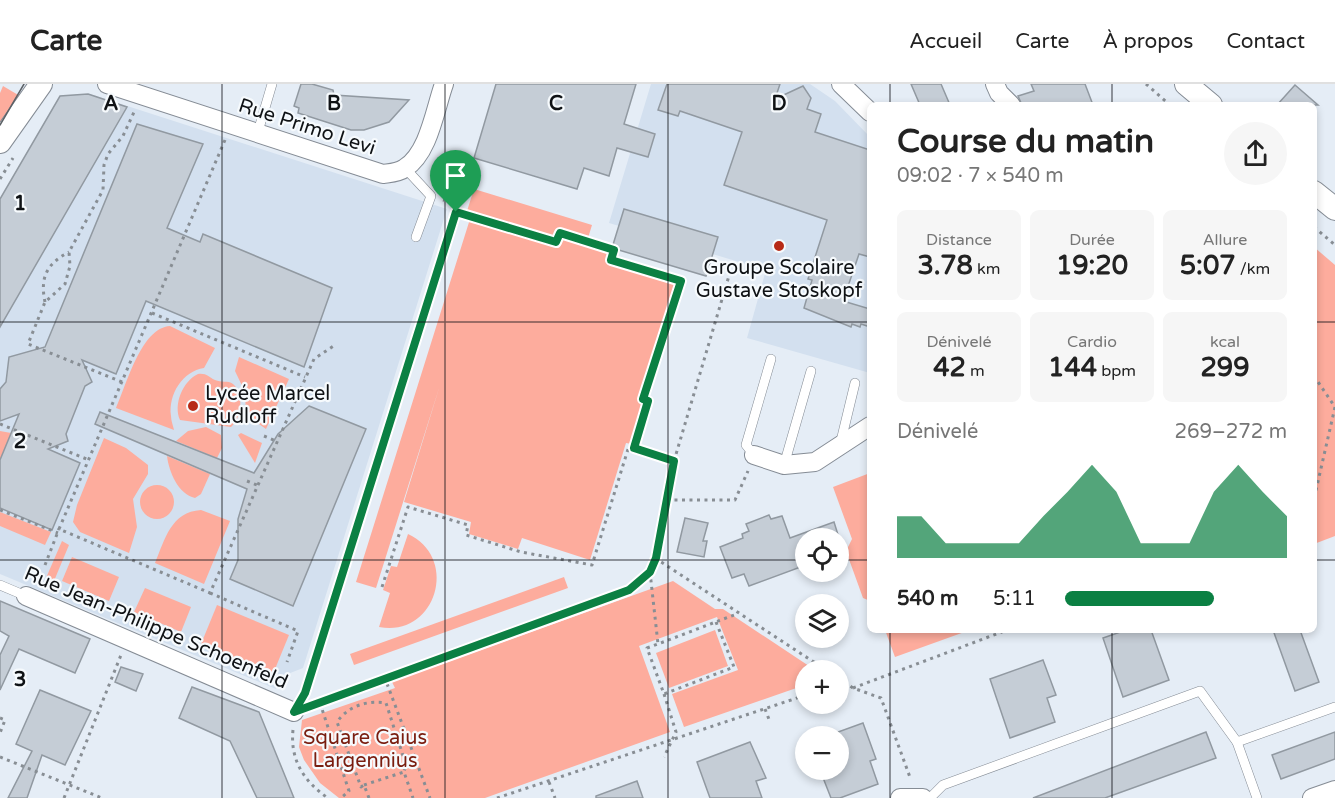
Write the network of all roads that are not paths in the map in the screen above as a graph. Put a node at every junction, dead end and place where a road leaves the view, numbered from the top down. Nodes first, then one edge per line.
1 (41, 84) edge
2 (107, 84) edge
3 (272, 84) edge
4 (444, 84) edge
5 (841, 84) edge
6 (995, 84) edge
7 (1186, 84) edge
8 (1008, 102) edge
9 (1207, 102) edge
10 (867, 109) edge
11 (256, 135) junction
12 (0, 142) edge
13 (405, 168) junction
14 (1317, 194) edge
15 (1335, 209) edge
16 (416, 237) dead end
17 (771, 359) dead end
18 (812, 371) dead end
19 (855, 383) dead end
20 (867, 428) edge
21 (840, 447) junction
22 (754, 455) joint
23 (784, 465) junction
24 (0, 585) edge
25 (26, 596) joint
26 (1335, 707) edge
27 (294, 712) road end
28 (1237, 742) junction
29 (1335, 790) edge
30 (918, 797) edge
31 (1257, 798) edge
32 (1312, 798) edge

1 - 12 street
2 - 11 street, Rue Primo Levi
3 - 11 lane
4 - 13 street
5 - 10 street
6 - 8 street
7 - 9 street
11 - 13 street, Rue Primo Levi
13 - 16 lane
14 - 15 street
17 - 22 lane
18 - 23 lane
19 - 21 lane
20 - 21 street
21 - 23 street
22 - 23 street
24 - 25 lane, Rue Jean-Philippe Schoenfeld
25 - 27 street, Rue Jean-Philippe Schoenfeld
26 - 28 lane
28 - 30 lane
28 - 31 lane
29 - 32 street

